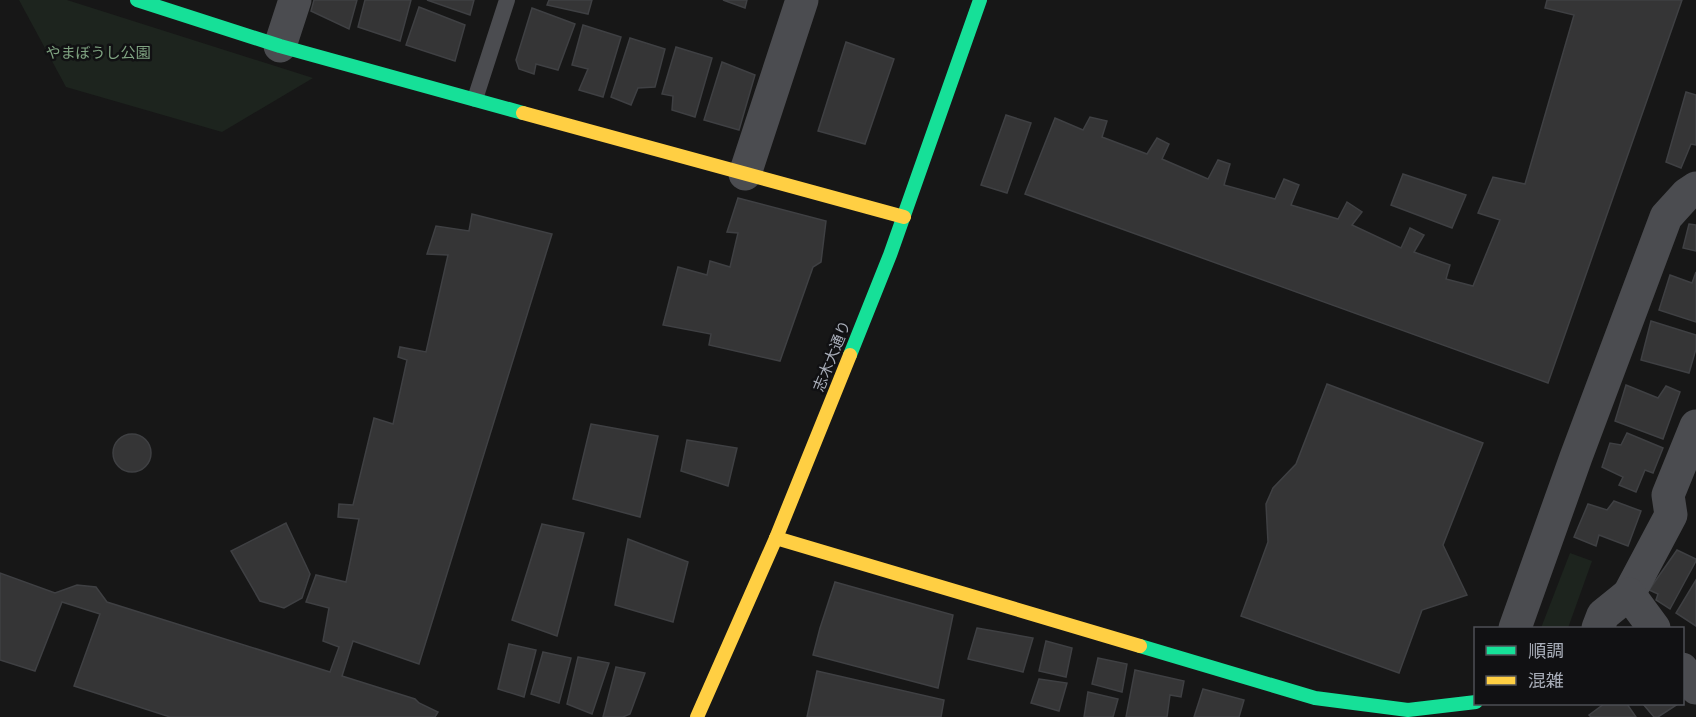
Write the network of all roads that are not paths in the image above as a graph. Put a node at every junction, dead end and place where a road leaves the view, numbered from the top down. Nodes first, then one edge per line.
1 (137, 0) edge
2 (295, 0) edge
3 (507, 0) edge
4 (802, 0) edge
5 (980, 0) edge
6 (280, 46) junction
7 (475, 99) junction
8 (745, 174) junction
9 (1696, 188) edge
10 (904, 217) junction
11 (1696, 426) edge
12 (776, 538) junction
13 (1629, 594) junction
14 (1515, 627) edge
15 (1598, 627) edge
16 (1653, 627) edge
17 (1684, 670) edge
18 (1696, 688) edge
19 (1474, 702) edge
20 (1315, 707) edge
21 (697, 717) edge

1 - 6 street
2 - 6 street
3 - 7 lane
4 - 8 street
5 - 10 street, 志木大通り
6 - 7 street
7 - 8 street
8 - 10 street
9 - 14 street
10 - 12 street, 志木大通り
11 - 13 street
12 - 20 street
12 - 21 street, 志木大通り
13 - 15 street
13 - 16 street
17 - 18 street
19 - 20 street

